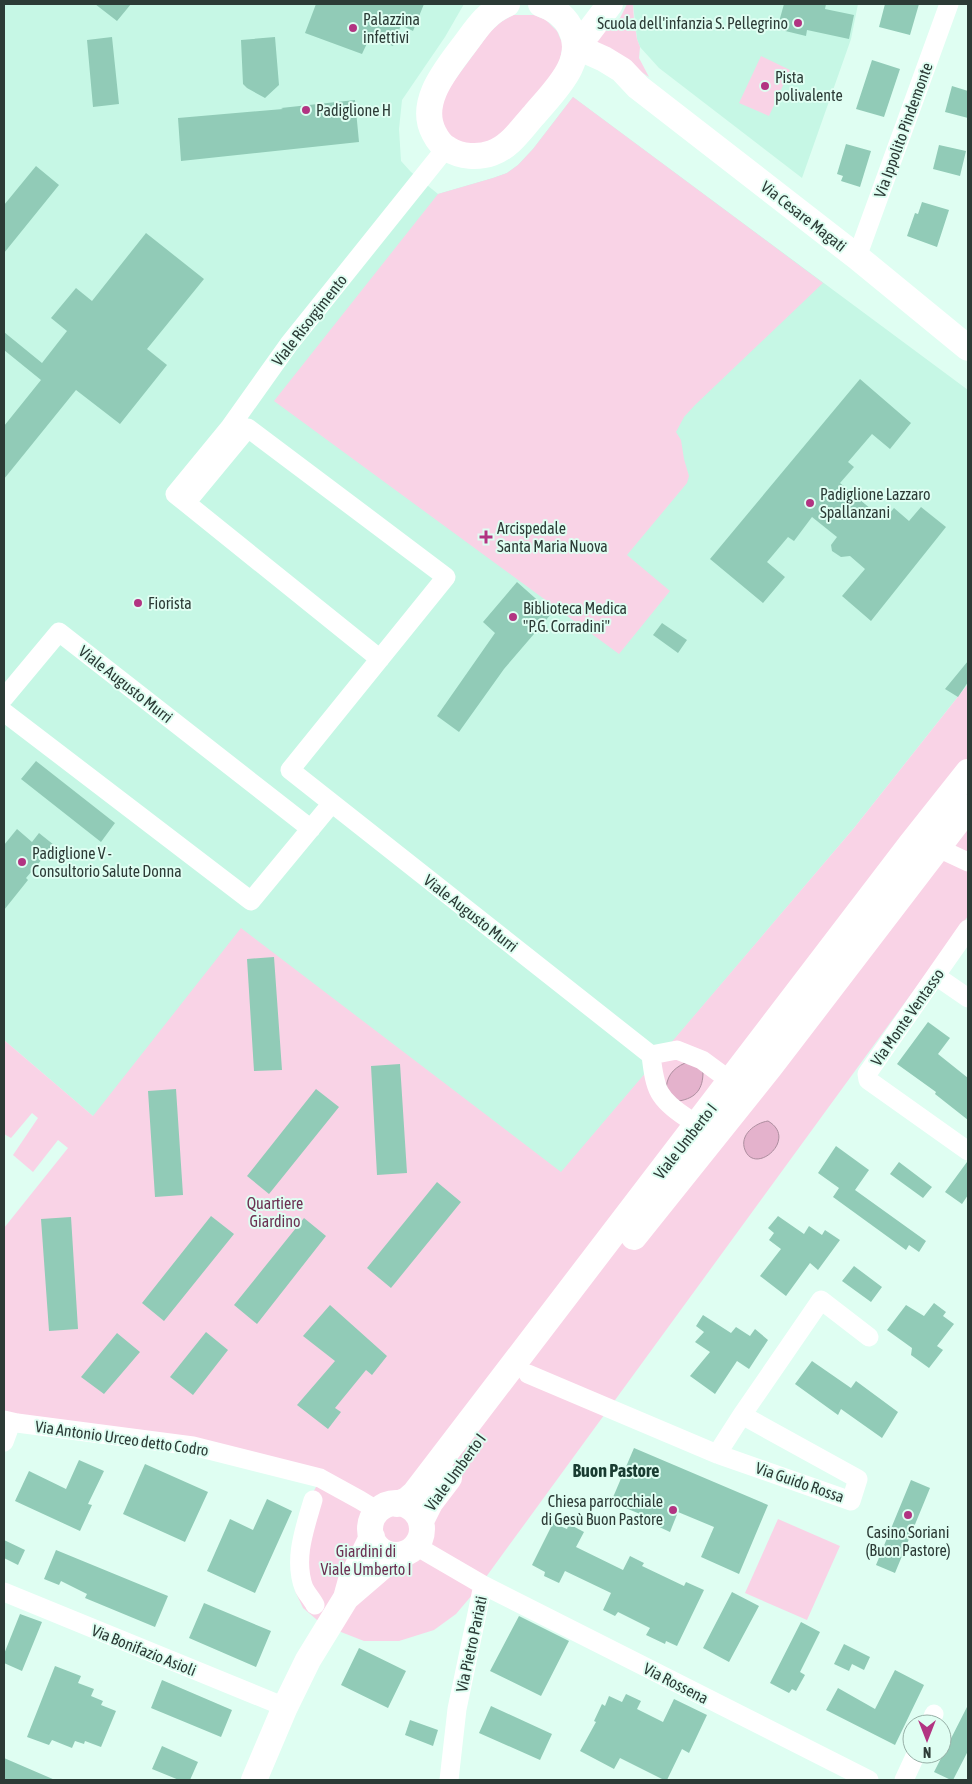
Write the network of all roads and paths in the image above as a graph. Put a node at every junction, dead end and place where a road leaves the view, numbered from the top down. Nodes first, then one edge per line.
1 (949, 4) edge
2 (499, 5) edge
3 (548, 7) edge
4 (608, 7) edge
5 (575, 45) junction
6 (569, 72) junction
7 (638, 87) junction
8 (446, 148) junction
9 (857, 257) junction
10 (968, 348) edge
11 (235, 432) junction
12 (380, 659) junction
13 (4, 698) edge
14 (4, 712) edge
15 (968, 772) edge
16 (332, 803) junction
17 (968, 808) edge
18 (311, 828) junction
19 (938, 848) junction
20 (968, 862) edge
21 (968, 928) edge
22 (936, 976) junction
23 (968, 998) edge
24 (651, 1055) junction
25 (721, 1074) dead end
26 (687, 1118) dead end
27 (968, 1150) edge
28 (869, 1337) dead end
29 (528, 1374) junction
30 (742, 1415) junction
31 (7, 1421) edge
32 (4, 1442) edge
33 (717, 1454) junction
34 (313, 1500) dead end
35 (387, 1507) junction
36 (421, 1521) junction
37 (372, 1537) junction
38 (406, 1551) junction
39 (483, 1585) junction
40 (4, 1592) edge
41 (346, 1598) junction
42 (315, 1604) dead end
43 (285, 1707) junction
44 (911, 1764) edge
45 (254, 1780) edge
46 (450, 1780) edge
47 (869, 1780) edge
48 (904, 1780) edge

1 - 9 street, Via Ippolito Pindemonte
2 - 8 main road
3 - 4 main road
3 - 5 main road
4 - 5 main road
5 - 6 main road
5 - 7 main road, Via Cesare Magati
6 - 7 main road, Via Cesare Magati
6 - 8 main road
7 - 9 main road, Via Cesare Magati
8 - 11 street, Viale Risorgimento
9 - 10 main road, Via Cesare Magati
11 - 12 street, Viale Risorgimento
11 - 12 street
12 - 16 street, Viale Augusto Murri
13 - 18 street, Viale Augusto Murri
14 - 18 street
15 - 35 main road, Viale Umberto I
16 - 18 street
16 - 24 street, Viale Augusto Murri
17 - 19 main road, Viale Umberto I
19 - 20 street
19 - 29 main road, Viale Umberto I
21 - 22 street, Via Monte Ventasso
22 - 23 street
22 - 27 street, Via Monte Ventasso
24 - 25 street
24 - 26 street
28 - 30 street
29 - 33 street, Via Guido Rossa
29 - 36 main road, Viale Umberto I
30 - 33 street
30 - 33 street, Via Guido Rossa
31 - 32 street
31 - 35 street, Via Antonio Urceo detto Codro
34 - 42 street
35 - 36 main road
35 - 37 main road
36 - 38 main road
37 - 38 main road
37 - 41 main road
38 - 39 street, Via Pietro Pariati
38 - 41 main road
39 - 46 street, Via Pietro Pariati
39 - 47 street, Via Rossena
40 - 43 street, Via Bonifazio Asioli
41 - 43 main road
43 - 45 main road
44 - 48 street

